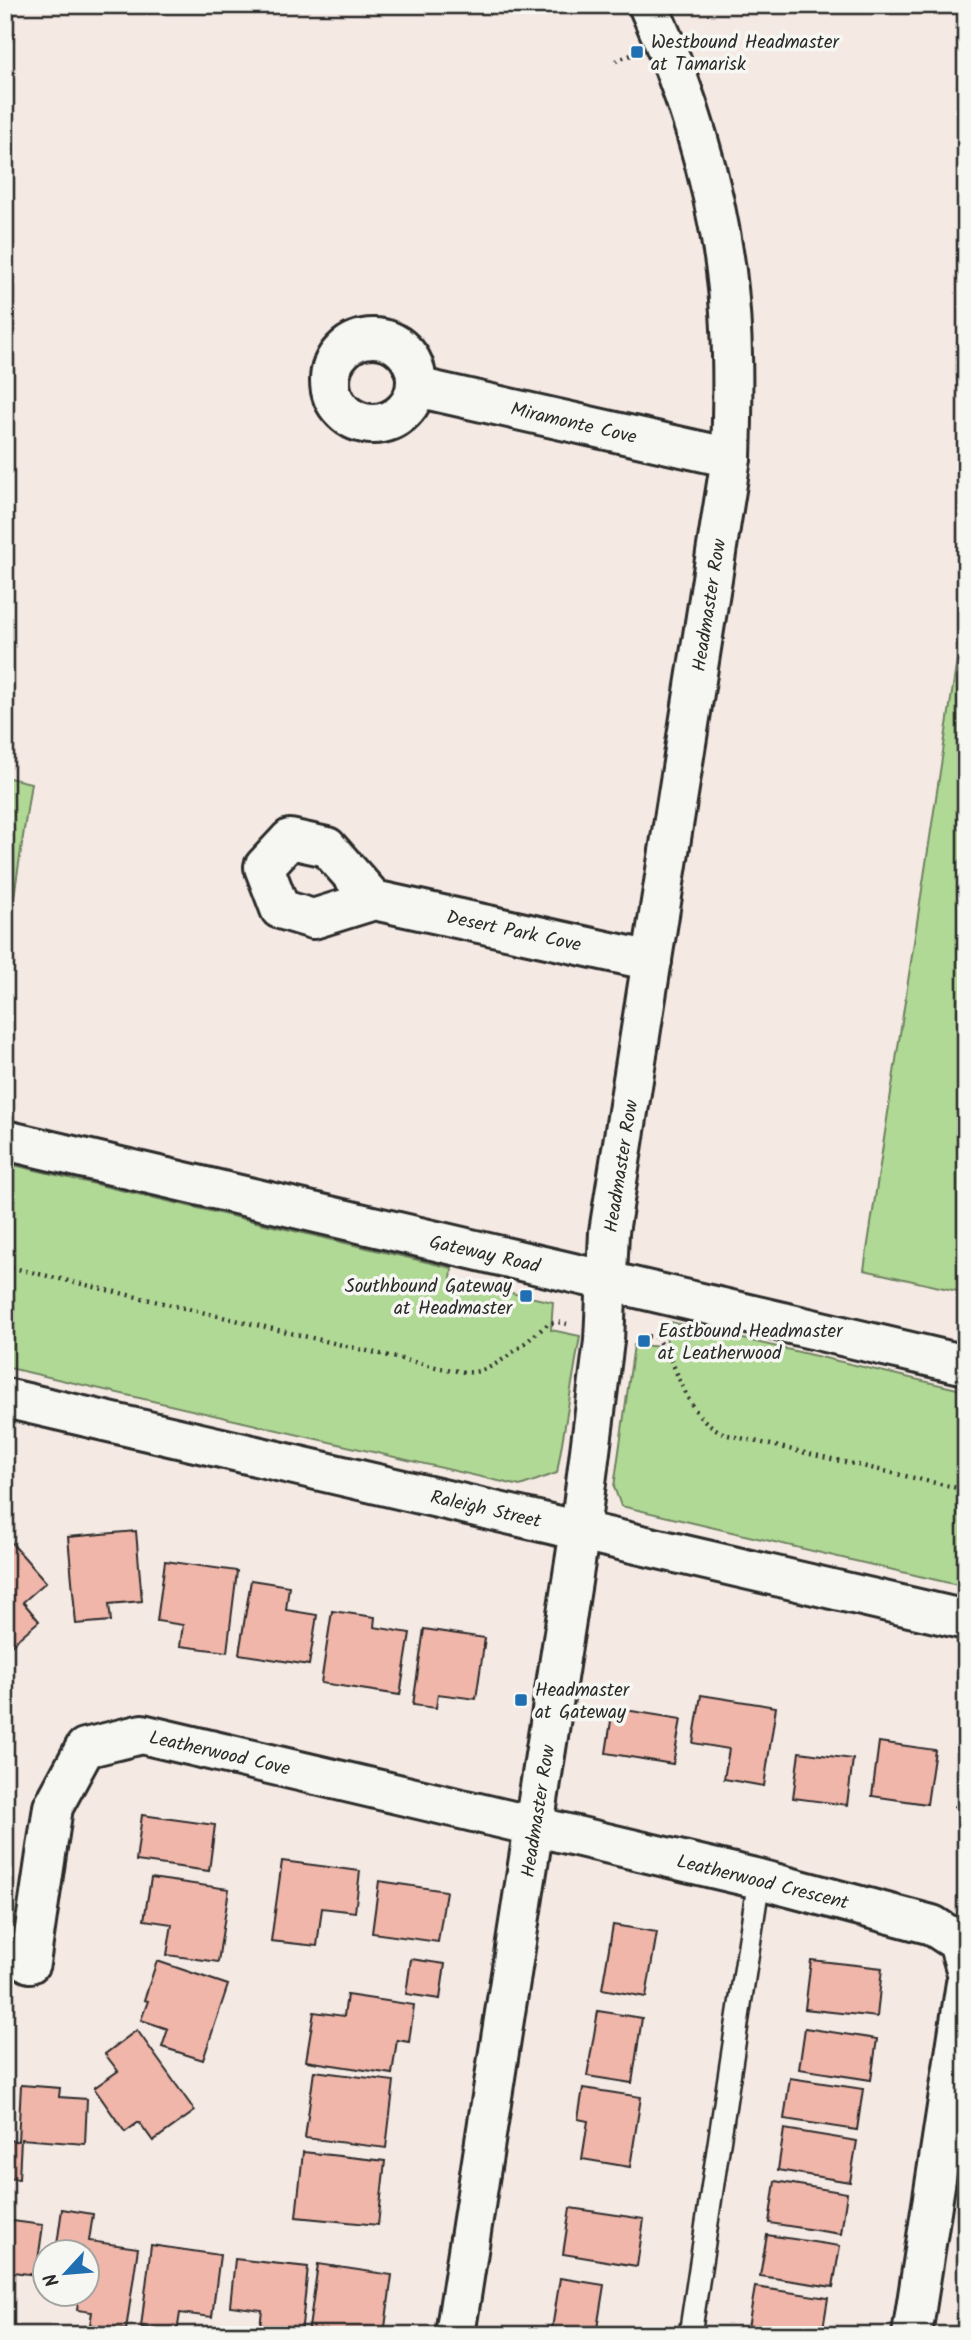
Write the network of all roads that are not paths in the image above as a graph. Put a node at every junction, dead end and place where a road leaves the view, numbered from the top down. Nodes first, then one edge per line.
1 (648, 5) edge
2 (416, 387) dead end
3 (731, 458) junction
4 (374, 900) dead end
5 (652, 961) junction
6 (5, 1140) edge
7 (608, 1282) junction
8 (966, 1365) edge
9 (5, 1398) edge
10 (580, 1530) junction
11 (966, 1620) edge
12 (535, 1825) junction
13 (759, 1879) junction
14 (30, 1963) dead end
15 (966, 1969) edge
16 (966, 1983) edge
17 (455, 2335) edge
18 (690, 2335) edge
19 (912, 2335) edge

1 - 3 street, Headmaster Row
2 - 3 street, Miramonte Cove
3 - 5 street, Headmaster Row
4 - 5 street, Desert Park Cove
5 - 7 street, Headmaster Row
6 - 7 street, Gateway Road
7 - 8 street, Gateway Road
7 - 10 street, Headmaster Row
9 - 10 street, Raleigh Street
10 - 11 street, Raleigh Street
10 - 12 street, Headmaster Row
12 - 13 street, Leatherwood Crescent
12 - 14 street, Leatherwood Cove
12 - 17 street, Headmaster Row
13 - 15 street, Leatherwood Crescent
13 - 18 lane
16 - 19 street

